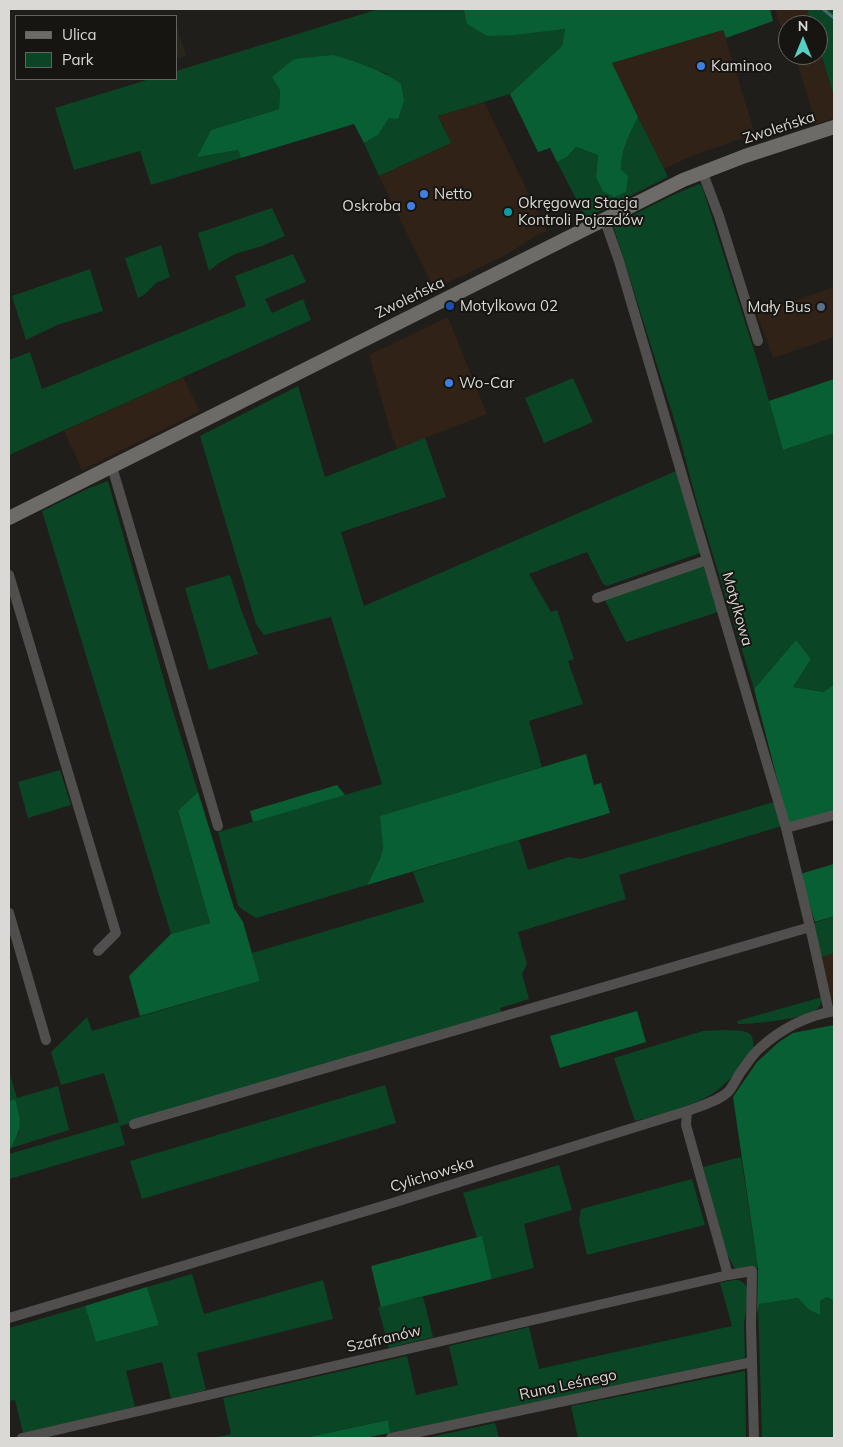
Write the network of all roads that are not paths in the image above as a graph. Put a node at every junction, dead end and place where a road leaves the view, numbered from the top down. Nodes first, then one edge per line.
1 (834, 127) edge
2 (702, 171) junction
3 (604, 218) junction
4 (758, 341) dead end
5 (112, 467) junction
6 (9, 518) edge
7 (707, 560) junction
8 (9, 576) edge
9 (597, 598) dead end
10 (834, 815) edge
11 (218, 826) dead end
12 (786, 828) junction
13 (9, 913) edge
14 (810, 927) junction
15 (98, 951) dead end
16 (832, 1012) edge
17 (46, 1040) dead end
18 (687, 1112) junction
19 (134, 1124) dead end
20 (728, 1275) junction
21 (9, 1318) edge
22 (752, 1362) junction
23 (22, 1438) edge
24 (390, 1438) edge
25 (754, 1438) edge

1 - 2 street, Zwoleńska
2 - 3 street, Zwoleńska
2 - 4 street
3 - 5 street, Zwoleńska
3 - 7 street, Motylkowa
5 - 6 street, Zwoleńska
5 - 11 street
7 - 9 street
7 - 12 street, Motylkowa
8 - 15 street
10 - 12 street
12 - 14 street, Motylkowa
13 - 17 street
14 - 16 street, Motylkowa
14 - 19 street
16 - 18 street, Cylichowska
18 - 20 street
18 - 21 street, Cylichowska
20 - 22 street, Szafranów
20 - 23 street, Szafranów
22 - 24 street, Runa Leśnego
22 - 25 street

